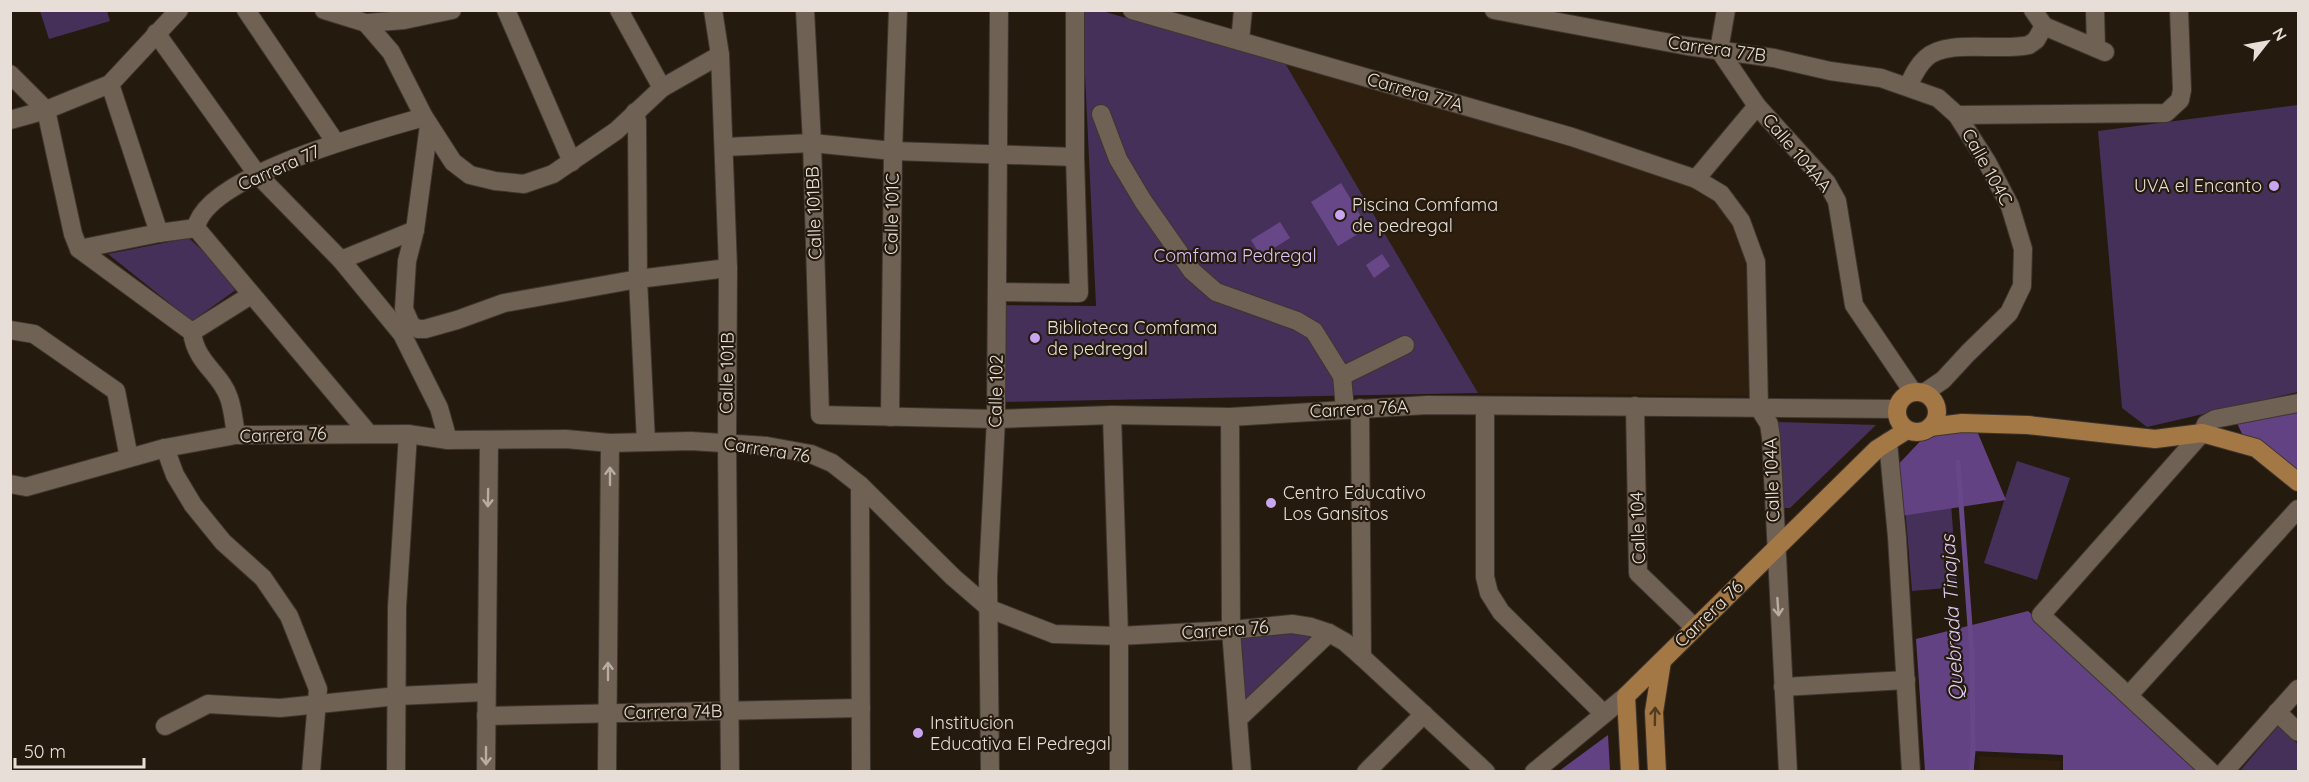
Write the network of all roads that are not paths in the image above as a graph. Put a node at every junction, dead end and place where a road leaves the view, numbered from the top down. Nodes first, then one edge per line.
1 (179, 10) edge
2 (246, 10) edge
3 (324, 10) edge
4 (452, 10) edge
5 (506, 10) edge
6 (619, 10) edge
7 (713, 10) edge
8 (805, 10) edge
9 (898, 10) edge
10 (999, 10) edge
11 (1075, 10) edge
12 (1132, 10) edge
13 (1243, 10) edge
14 (1494, 10) edge
15 (1726, 10) edge
16 (2033, 10) edge
17 (2095, 10) edge
18 (2179, 10) edge
19 (366, 23) junction
20 (2044, 26) junction
21 (156, 33) junction
22 (1240, 41) junction
23 (1719, 50) junction
24 (720, 55) junction
25 (10, 74) edge
26 (110, 84) junction
27 (1908, 86) junction
28 (662, 88) junction
29 (1938, 98) joint
30 (1757, 106) junction
31 (46, 110) junction
32 (635, 112) junction
33 (1101, 114) dead end
34 (1957, 115) junction
35 (10, 120) edge
36 (426, 121) junction
37 (336, 143) junction
38 (812, 143) junction
39 (725, 147) junction
40 (893, 151) junction
41 (998, 155) junction
42 (1075, 158) junction
43 (572, 162) junction
44 (257, 174) junction
45 (1696, 178) junction
46 (196, 228) junction
47 (415, 230) junction
48 (159, 233) junction
49 (79, 249) junction
50 (341, 260) junction
51 (728, 268) junction
52 (638, 279) junction
53 (997, 292) junction
54 (251, 295) junction
55 (11, 331) edge
56 (192, 332) junction
57 (1405, 345) dead end
58 (1342, 376) junction
59 (1927, 399) junction
60 (2298, 404) edge
61 (1485, 406) junction
62 (1635, 406) junction
63 (1759, 408) junction
64 (1353, 409) junction
65 (820, 415) joint
66 (1112, 415) junction
67 (890, 417) junction
68 (1230, 417) junction
69 (996, 419) junction
70 (1901, 419) junction
71 (1962, 423) junction
72 (1930, 428) junction
73 (2202, 432) junction
74 (369, 434) junction
75 (408, 434) junction
76 (236, 435) junction
77 (448, 440) junction
78 (489, 440) junction
79 (645, 442) junction
80 (727, 442) junction
81 (610, 443) junction
82 (1883, 446) junction
83 (165, 448) junction
84 (129, 458) junction
85 (2298, 482) edge
86 (10, 484) edge
87 (860, 485) junction
88 (2298, 510) edge
89 (1773, 516) junction
90 (895, 520) junction
91 (1800, 524) junction
92 (860, 527) junction
93 (1776, 548) junction
94 (990, 609) junction
95 (1695, 628) junction
96 (1231, 630) junction
97 (1329, 633) junction
98 (1119, 636) junction
99 (1362, 657) junction
100 (1662, 661) junction
101 (1906, 680) junction
102 (1783, 687) junction
103 (2298, 689) edge
104 (486, 692) junction
105 (2129, 695) junction
106 (397, 696) junction
107 (1626, 696) junction
108 (317, 704) junction
109 (861, 708) junction
110 (729, 711) junction
111 (2277, 712) junction
112 (1603, 713) junction
113 (608, 714) junction
114 (1424, 714) junction
115 (486, 716) junction
116 (1238, 718) junction
117 (165, 726) dead end
118 (2298, 732) edge
119 (311, 771) edge
120 (396, 771) edge
121 (486, 771) edge
122 (607, 771) edge
123 (730, 771) edge
124 (861, 771) edge
125 (990, 771) edge
126 (1119, 771) edge
127 (1242, 771) edge
128 (1366, 771) edge
129 (1486, 771) edge
130 (1534, 771) edge
131 (1630, 771) edge
132 (1657, 771) edge
133 (1788, 771) edge
134 (1911, 771) edge
135 (2211, 771) edge
136 (2224, 771) edge

1 - 21 street
2 - 37 street
3 - 19 street
4 - 19 street
5 - 43 street
6 - 28 street
7 - 24 street, Calle 101B
8 - 38 street, Calle 101BB
9 - 40 street, Calle 101C
10 - 41 street, Calle 102
11 - 42 street
12 - 22 street, Carrera 77A
13 - 22 street
14 - 23 street, Carrera 77B
15 - 23 street
16 - 20 street
17 - 20 street
18 - 34 street
19 - 36 street
20 - 27 street
21 - 26 street
21 - 44 street
22 - 45 street, Carrera 77A
23 - 27 street, Carrera 77B
23 - 30 street, Calle 104AA
24 - 28 street
24 - 39 street, Calle 101B
25 - 31 street
26 - 31 street
26 - 48 street
27 - 29 street, Carrera 77B
28 - 32 street
29 - 34 street, Calle 104C
30 - 45 street
30 - 59 street, Calle 104AA
31 - 35 street
31 - 49 street
32 - 43 street
32 - 52 street
33 - 58 street
34 - 59 street, Calle 104C
36 - 37 street, Carrera 77
36 - 43 street
36 - 47 street
37 - 44 street, Carrera 77
38 - 39 street
38 - 40 street
38 - 65 street, Calle 101BB
39 - 51 street, Calle 101B
40 - 41 street
40 - 67 street, Calle 101C
41 - 42 street
41 - 53 street, Calle 102
42 - 53 street
44 - 46 street, Carrera 77
44 - 50 street
45 - 63 street, Calle 104A
46 - 48 street
46 - 54 street
47 - 50 street
47 - 52 street
48 - 49 street
49 - 56 street
50 - 77 street
51 - 52 street
51 - 80 street, Calle 101B
52 - 79 street
53 - 69 street, Calle 102
54 - 56 street
54 - 74 street
55 - 84 street
56 - 76 street
57 - 58 street
58 - 64 street
59 - 70 main road
59 - 71 main road
59 - 72 main road
60 - 73 street
61 - 62 street, Carrera 76A
61 - 64 street, Carrera 76A
61 - 112 street
62 - 63 street, Carrera 76A
62 - 95 street, Calle 104
63 - 70 street, Carrera 76A
63 - 89 street, Calle 104A
64 - 68 street, Carrera 76A
64 - 99 street
65 - 67 street, Carrera 76A
66 - 68 street, Carrera 76A
66 - 69 street, Carrera 76A
66 - 98 street
67 - 69 street, Carrera 76A
68 - 96 street
69 - 94 street, Calle 102
70 - 72 main road
70 - 82 main road, Carrera 76
71 - 72 main road
71 - 73 main road
73 - 85 main road
73 - 105 street
74 - 75 street, Carrera 76
74 - 76 street, Carrera 76
75 - 77 street, Carrera 76
75 - 106 street
76 - 83 street, Carrera 76
77 - 78 street, Carrera 76
78 - 81 street, Carrera 76
78 -> 104 street
79 - 80 street, Carrera 76
79 - 81 street, Carrera 76
80 - 87 street, Carrera 76
80 - 110 street, Calle 101B
113 -> 81 street
82 - 91 main road, Carrera 76
82 - 101 street
83 - 84 street, Carrera 76
83 - 108 street
84 - 86 street, Carrera 76
87 - 90 street, Carrera 76
87 - 92 street
88 - 105 street
89 - 91 street
89 - 93 street, Calle 104A
90 - 92 street
90 - 94 street, Carrera 76
91 - 93 main road, Carrera 76
92 - 109 street
93 - 95 main road, Carrera 76
93 -> 102 street, Calle 104A
94 - 98 street, Carrera 76
94 - 125 street, Calle 102
95 - 100 main road, Carrera 76
96 - 97 street, Carrera 76
96 - 98 street, Carrera 76
96 - 116 street
97 - 99 street, Carrera 76
97 - 116 street
98 - 126 street
99 - 114 street, Carrera 76
100 - 107 main road, Carrera 76
132 -> 100 main road
101 - 102 street
101 - 134 street
102 - 133 street, Calle 104A
103 - 111 street
104 - 106 street
104 - 115 street
105 - 135 street
106 - 108 street
106 - 120 street
107 - 112 street, Carrera 76
107 - 131 main road
108 - 117 street
108 - 119 street
109 - 110 street, Carrera 74B
109 - 124 street
110 - 113 street, Carrera 74B
110 - 123 street, Calle 101B
111 - 118 street
111 - 136 street
112 - 130 street, Carrera 76
113 - 115 street, Carrera 74B
113 - 122 street
114 - 128 street
114 - 129 street, Carrera 76
115 -> 121 street
116 - 127 street

